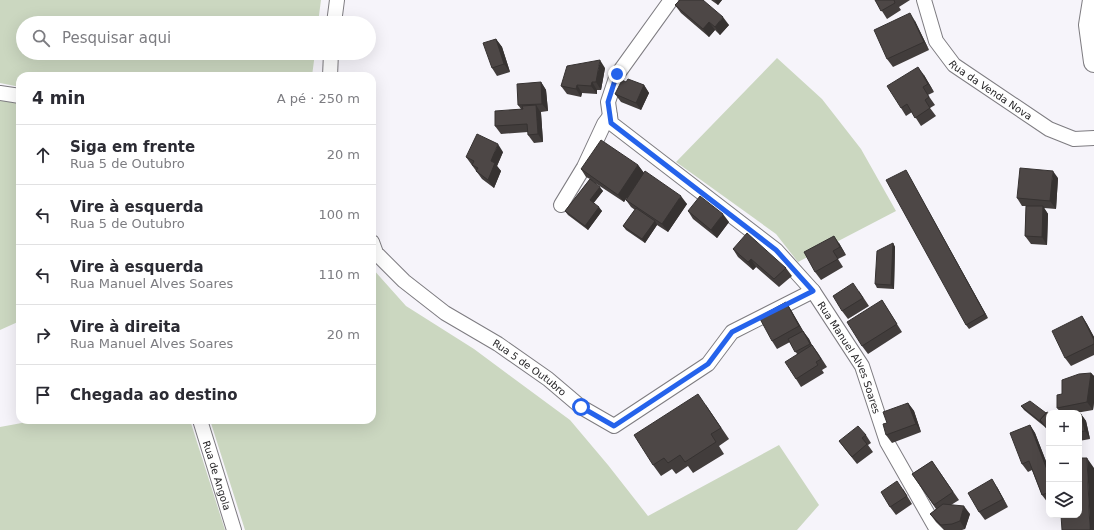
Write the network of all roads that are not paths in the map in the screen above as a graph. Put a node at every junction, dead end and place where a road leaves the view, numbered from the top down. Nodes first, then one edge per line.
1 (337, 0) edge
2 (672, 0) edge
3 (924, 0) edge
4 (1092, 0) edge
5 (335, 16) edge
6 (331, 60) edge
7 (1094, 62) edge
8 (330, 72) edge
9 (0, 93) edge
10 (16, 95) edge
11 (610, 116) junction
12 (1094, 138) edge
13 (561, 205) dead end
14 (376, 252) edge
15 (813, 291) junction
16 (201, 424) edge
17 (234, 530) edge
18 (937, 530) edge

1 - 5 street
2 - 11 street
3 - 12 street, Rua da Venda Nova
4 - 7 main road
6 - 8 street
9 - 10 street
11 - 13 street
11 - 15 street, Rua Manuel Alves Soares
14 - 15 street, Rua 5 de Outubro
15 - 18 street, Rua Manuel Alves Soares
16 - 17 street, Rua de Angola

